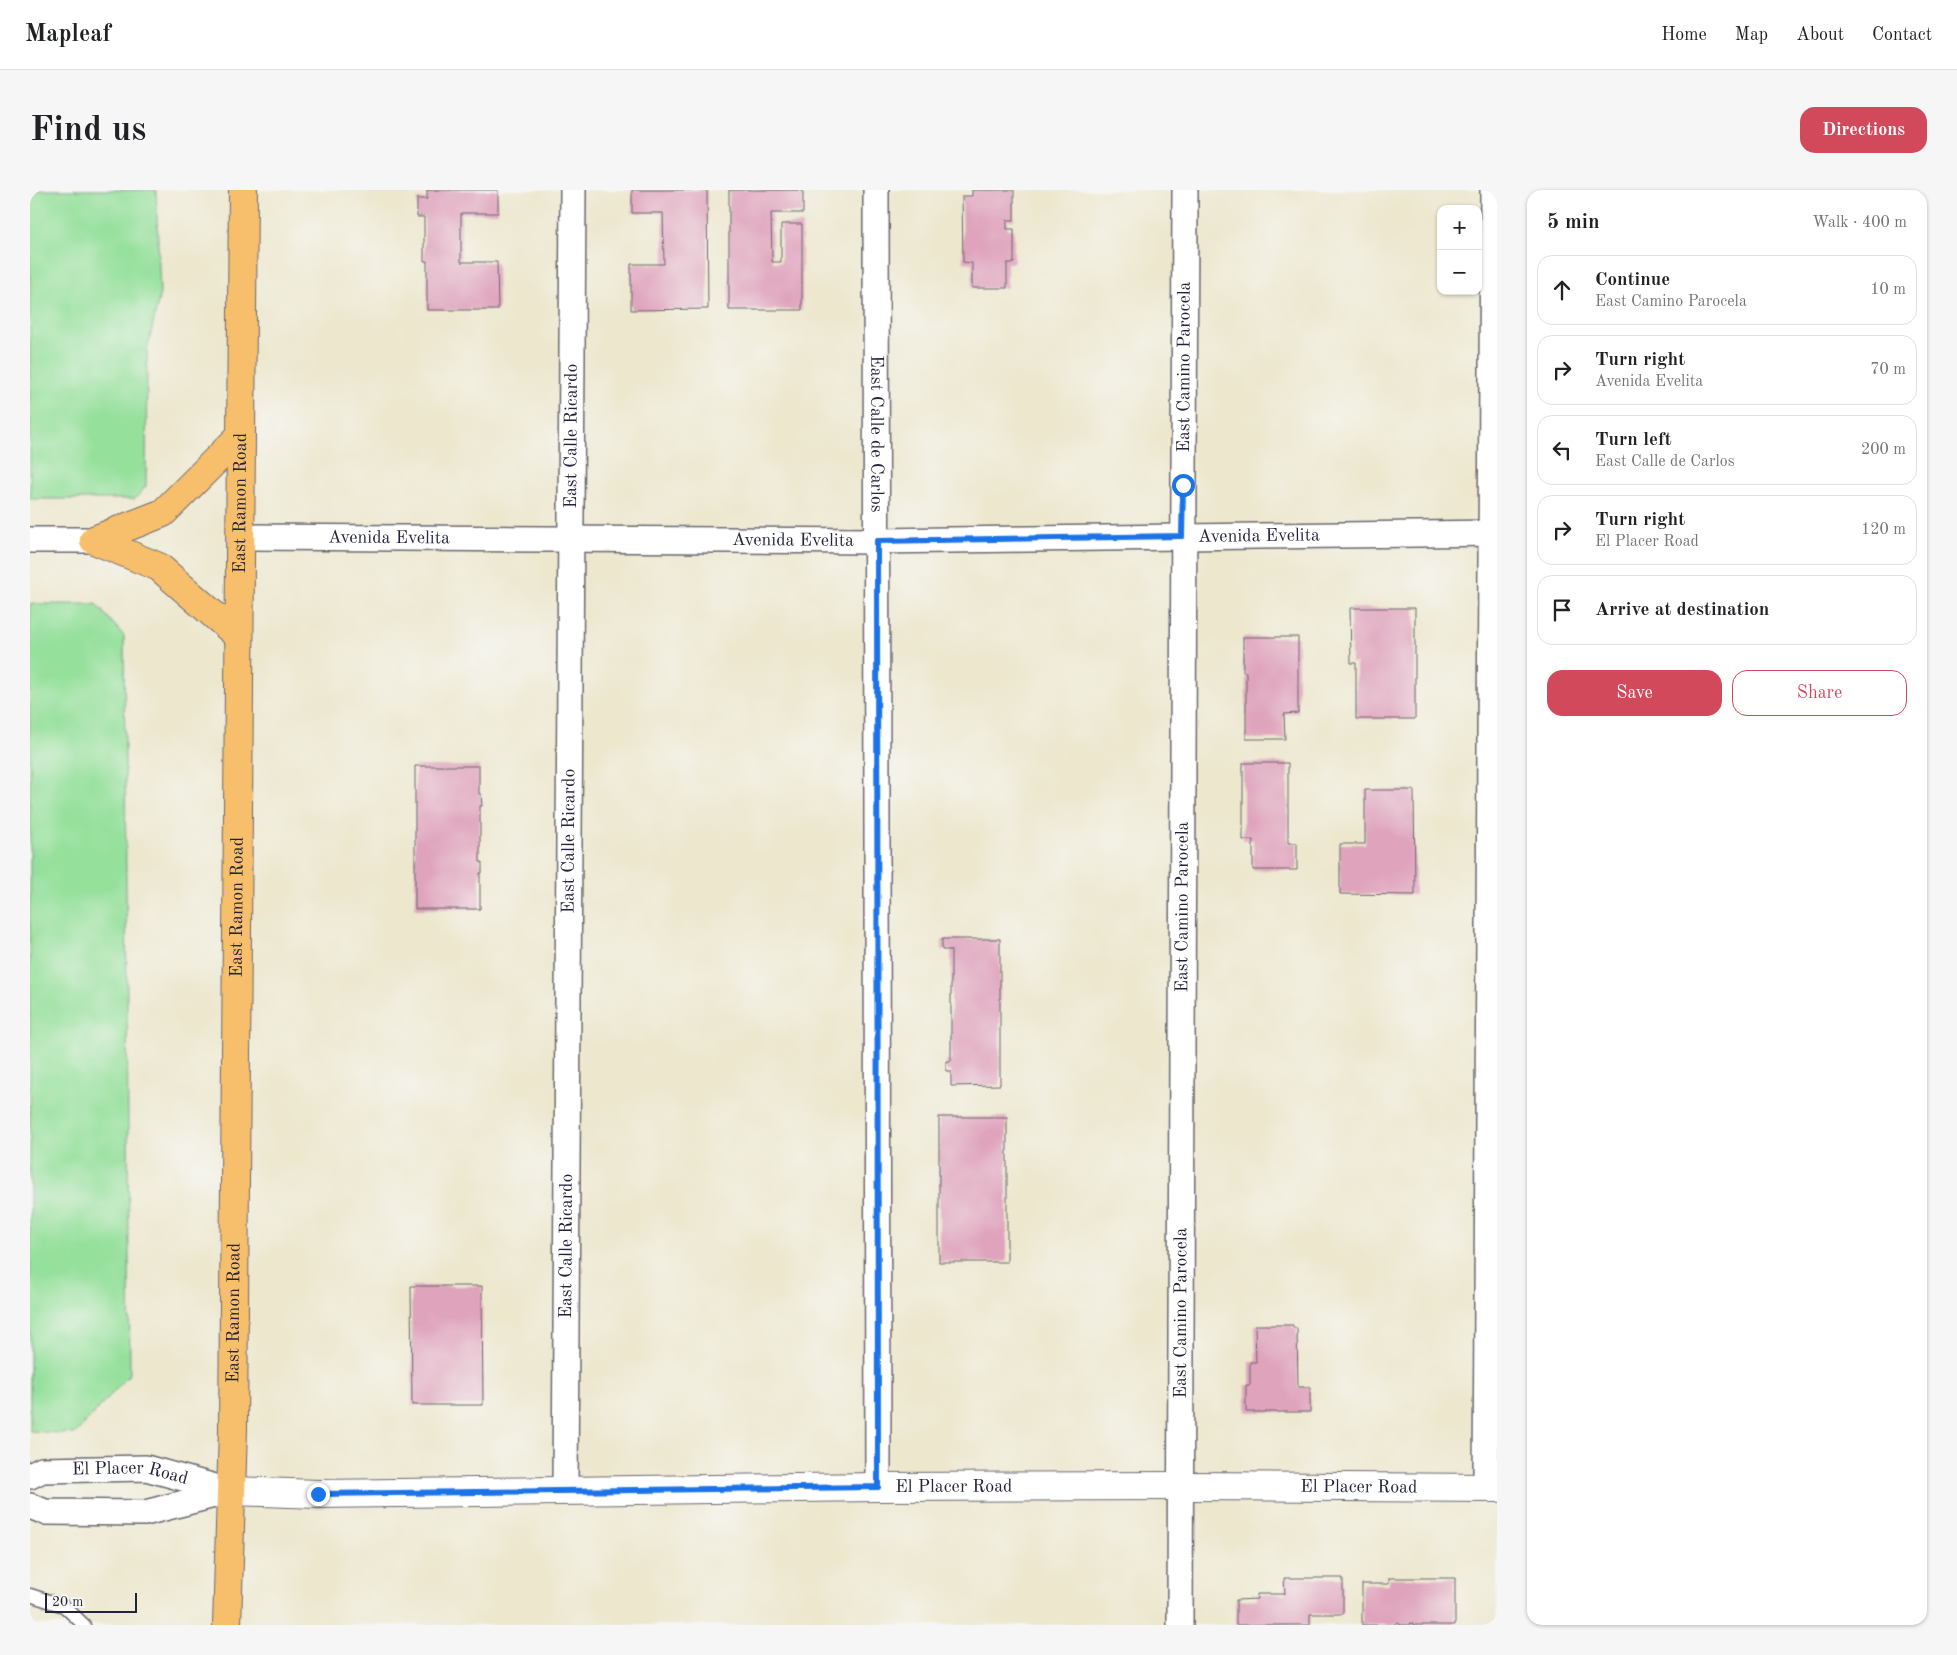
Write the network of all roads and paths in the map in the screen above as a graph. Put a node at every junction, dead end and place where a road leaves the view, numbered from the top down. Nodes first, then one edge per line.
1 (243, 190) edge
2 (573, 190) edge
3 (876, 190) edge
4 (1185, 190) edge
5 (1492, 190) edge
6 (241, 436) junction
7 (1494, 533) edge
8 (1182, 536) junction
9 (241, 537) junction
10 (571, 538) junction
11 (30, 540) edge
12 (94, 540) junction
13 (877, 541) junction
14 (238, 636) junction
15 (30, 1476) edge
16 (1181, 1486) junction
17 (878, 1487) junction
18 (1491, 1488) edge
19 (230, 1491) junction
20 (565, 1491) junction
21 (30, 1506) edge
22 (30, 1595) edge
23 (84, 1625) edge
24 (228, 1625) edge
25 (1180, 1625) edge

1 - 6 main road, East Ramon Road
2 - 10 street, East Calle Ricardo
3 - 13 street, East Calle de Carlos
4 - 8 street, East Camino Parocela
5 - 7 street
6 - 9 main road, East Ramon Road
6 - 12 main road
7 - 8 street, Avenida Evelita
7 - 18 street
8 - 13 street, Avenida Evelita
8 - 16 street, East Camino Parocela
9 - 10 street, Avenida Evelita
9 - 14 main road, East Ramon Road
10 - 13 street, Avenida Evelita
10 - 20 street, East Calle Ricardo
11 - 12 street
12 - 14 main road
13 - 17 street, East Calle de Carlos
14 - 19 main road, East Ramon Road
15 - 19 street, El Placer Road
16 - 17 street, El Placer Road
16 - 18 street, El Placer Road
16 - 25 street, East Camino Parocela
17 - 20 street, El Placer Road
19 - 20 street, El Placer Road
19 - 21 street, El Placer Road
19 - 24 main road, East Ramon Road
22 - 23 lane

